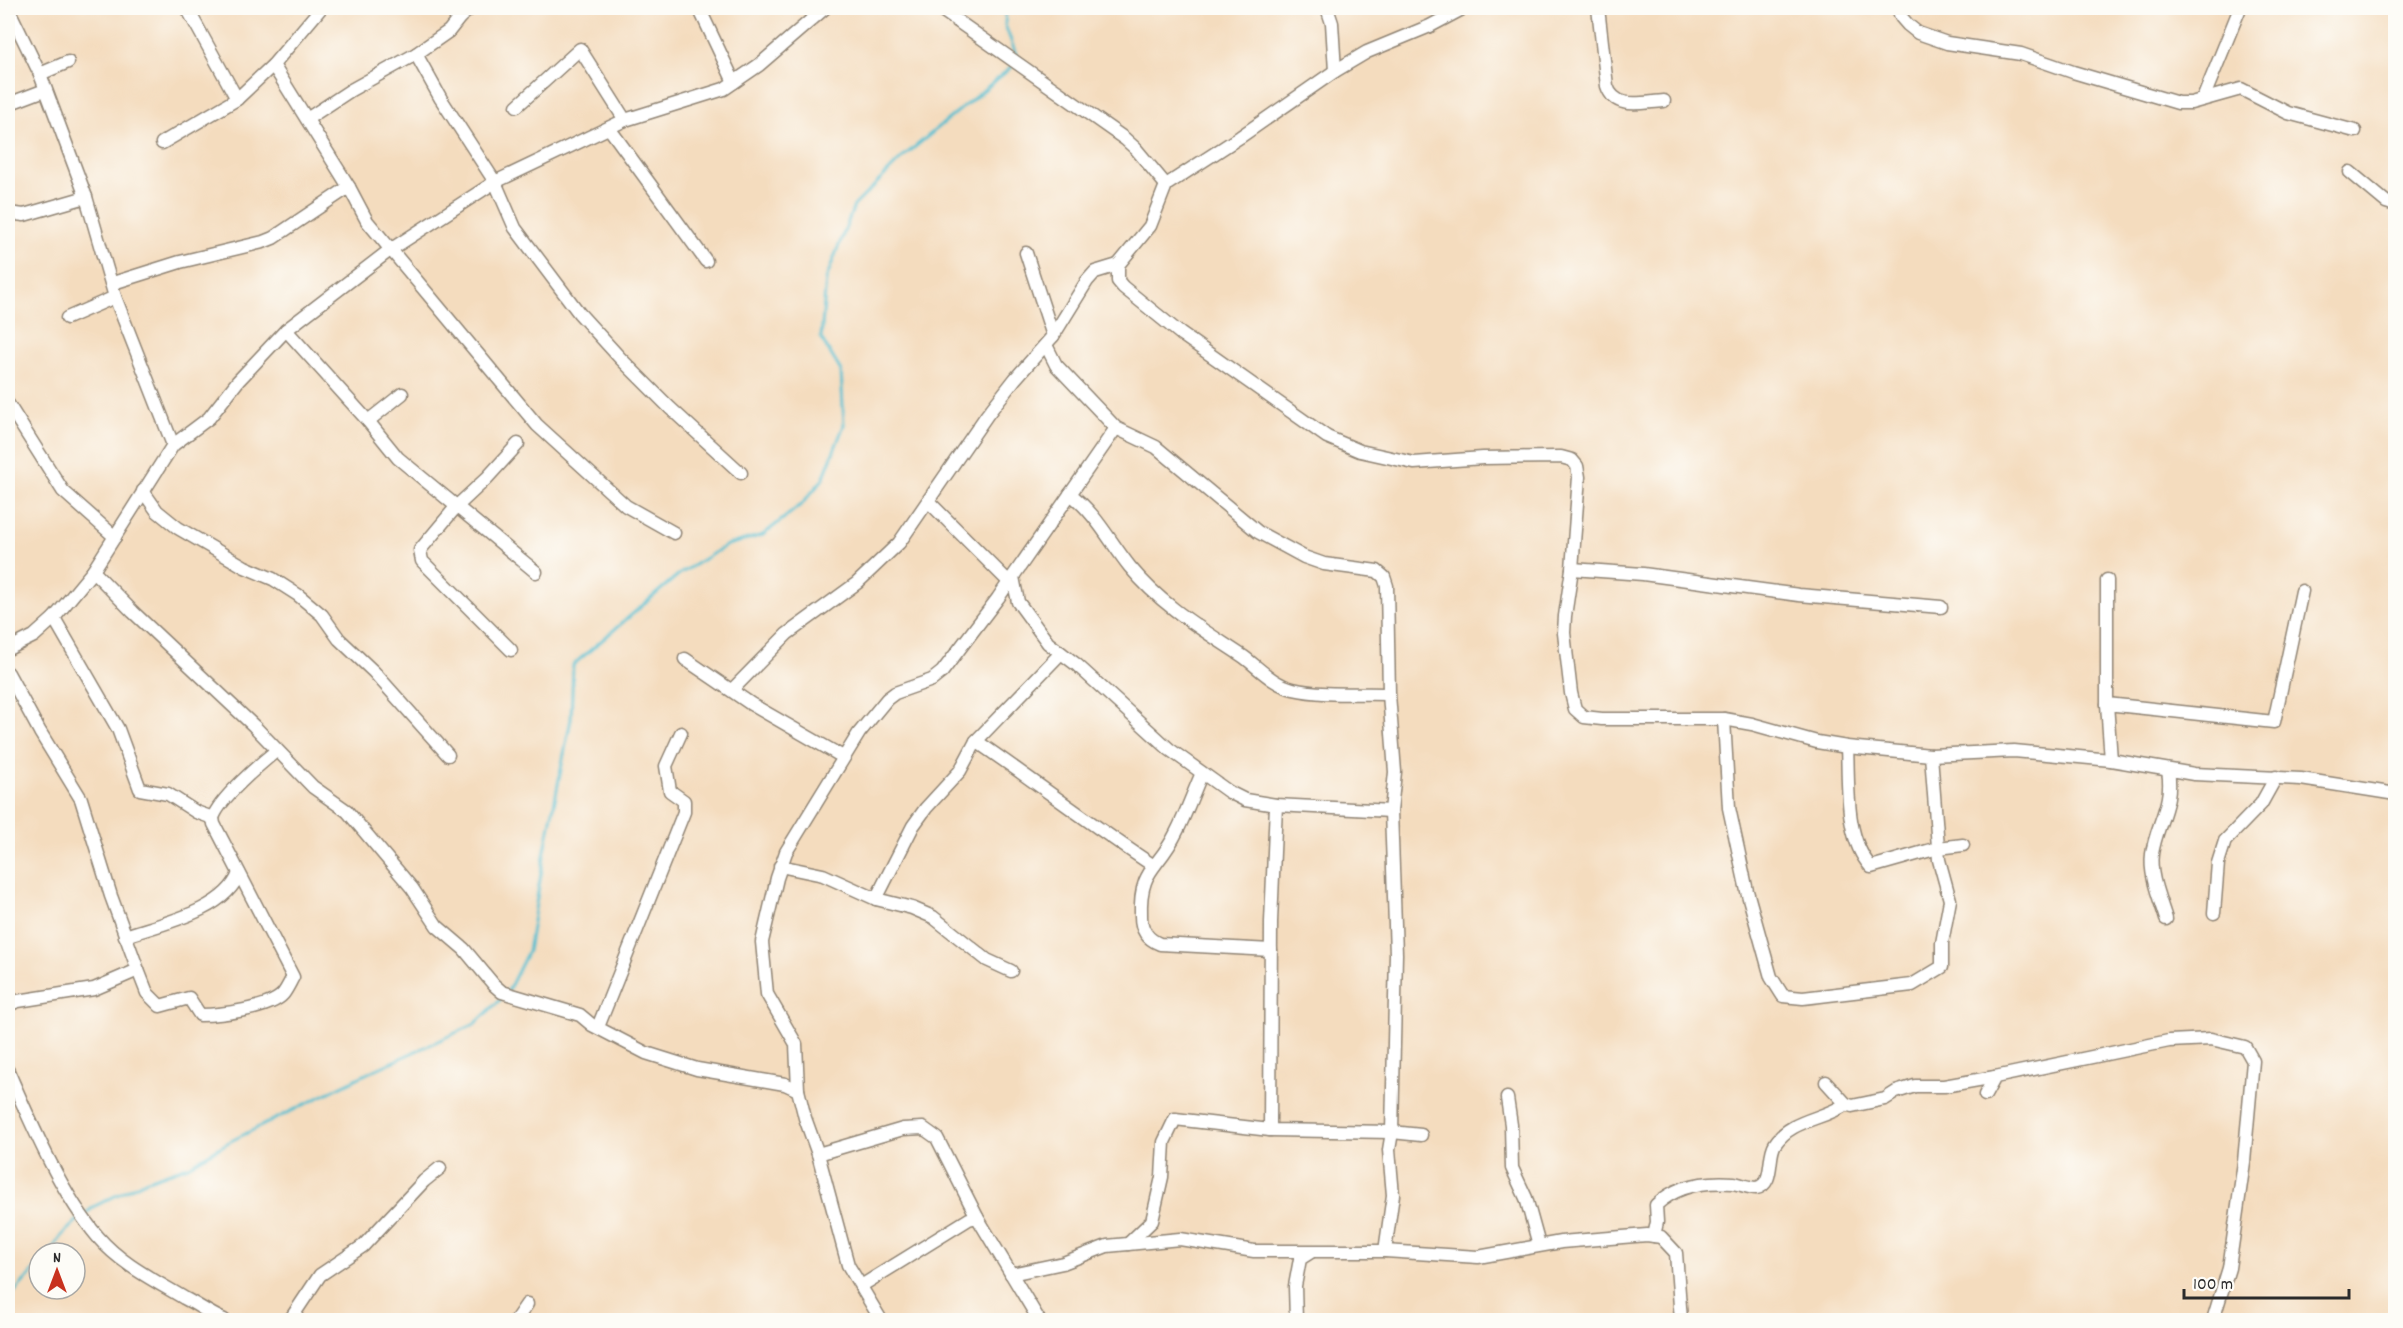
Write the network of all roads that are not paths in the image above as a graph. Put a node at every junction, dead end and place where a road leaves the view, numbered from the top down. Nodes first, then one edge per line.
1 (8, 8) edge
2 (187, 8) edge
3 (321, 8) edge
4 (451, 8) edge
5 (471, 8) edge
6 (699, 8) edge
7 (825, 8) edge
8 (1327, 8) edge
9 (1464, 8) edge
10 (1598, 8) edge
11 (1898, 8) edge
12 (2240, 8) edge
13 (942, 9) edge
14 (460, 17) junction
15 (416, 54) junction
16 (68, 62) dead end
17 (273, 65) junction
18 (1335, 71) junction
19 (40, 74) junction
20 (734, 82) junction
21 (45, 90) junction
22 (237, 99) junction
23 (2203, 99) junction
24 (1664, 101) dead end
25 (8, 104) edge
26 (517, 106) dead end
27 (307, 119) junction
28 (625, 120) junction
29 (609, 128) junction
30 (2355, 131) dead end
31 (162, 143) dead end
32 (2350, 172) dead end
33 (495, 182) junction
34 (1166, 185) junction
35 (349, 188) junction
36 (86, 198) junction
37 (2396, 206) edge
38 (8, 213) edge
39 (390, 250) junction
40 (1026, 253) dead end
41 (706, 261) dead end
42 (1118, 265) junction
43 (112, 283) junction
44 (115, 297) junction
45 (67, 318) dead end
46 (286, 330) junction
47 (1049, 340) junction
48 (402, 394) dead end
49 (8, 404) edge
50 (368, 421) junction
51 (1116, 428) junction
52 (518, 444) dead end
53 (173, 445) junction
54 (741, 473) dead end
55 (143, 491) junction
56 (1070, 494) junction
57 (929, 502) junction
58 (456, 507) junction
59 (674, 533) dead end
60 (115, 537) junction
61 (1572, 569) junction
62 (93, 571) junction
63 (536, 572) dead end
64 (1011, 579) junction
65 (2107, 580) dead end
66 (2302, 591) dead end
67 (998, 598) junction
68 (1018, 602) junction
69 (1941, 607) dead end
70 (54, 618) junction
71 (8, 649) edge
72 (510, 650) dead end
73 (1061, 653) junction
74 (685, 659) dead end
75 (8, 673) edge
76 (732, 690) junction
77 (1389, 694) junction
78 (2107, 704) junction
79 (1724, 720) junction
80 (681, 733) dead end
81 (976, 741) junction
82 (1847, 747) junction
83 (276, 751) junction
84 (448, 755) dead end
85 (1930, 755) junction
86 (843, 757) junction
87 (2111, 760) junction
88 (2168, 771) junction
89 (1202, 773) junction
90 (2276, 777) junction
91 (2396, 794) edge
92 (1276, 805) junction
93 (1391, 811) junction
94 (213, 818) junction
95 (1963, 845) dead end
96 (1938, 848) junction
97 (780, 866) junction
98 (1154, 866) junction
99 (239, 873) junction
100 (876, 899) junction
101 (2214, 914) dead end
102 (2166, 919) dead end
103 (125, 936) junction
104 (1271, 950) junction
105 (138, 970) junction
106 (1011, 971) dead end
107 (8, 1005) edge
108 (598, 1027) junction
109 (8, 1071) edge
110 (1995, 1077) junction
111 (1827, 1082) dead end
112 (798, 1090) junction
113 (1985, 1095) dead end
114 (1507, 1098) dead end
115 (1846, 1104) junction
116 (1270, 1130) junction
117 (1392, 1132) junction
118 (1421, 1135) dead end
119 (818, 1154) junction
120 (440, 1168) dead end
121 (977, 1217) junction
122 (1654, 1236) junction
123 (1128, 1244) junction
124 (1539, 1245) junction
125 (1385, 1251) junction
126 (1285, 1252) junction
127 (1311, 1252) junction
128 (1300, 1259) junction
129 (1011, 1274) junction
130 (861, 1286) junction
131 (527, 1304) dead end
132 (210, 1318) edge
133 (224, 1320) edge
134 (290, 1320) edge
135 (516, 1320) edge
136 (881, 1320) edge
137 (1039, 1320) edge
138 (1296, 1320) edge
139 (1681, 1320) edge
140 (2213, 1320) edge

1 - 19 street
2 - 22 street
3 - 17 street
4 - 14 street
5 - 14 street
6 - 20 street
7 - 20 street
8 - 18 street
9 - 18 street
10 - 24 street
11 - 23 street
12 - 23 street
13 - 34 street
14 - 15 street
15 - 27 street
15 - 33 street
16 - 19 street
17 - 22 street
17 - 27 street
18 - 34 street
19 - 21 street
20 - 28 street
21 - 25 street
21 - 36 street
22 - 31 street
23 - 30 street
26 - 28 street
27 - 35 street
28 - 29 street
29 - 33 street
29 - 41 street
32 - 37 street
33 - 39 street
33 - 54 street
34 - 42 street
35 - 39 street
35 - 43 street
36 - 38 street
36 - 43 street
39 - 46 street
39 - 59 street
40 - 47 street
42 - 47 street
42 - 61 street
43 - 44 street
44 - 45 street
44 - 53 street
46 - 50 street
46 - 53 street
47 - 51 street
47 - 57 street
48 - 50 street
49 - 60 street
50 - 58 street
51 - 56 street
51 - 77 street
52 - 58 street
53 - 55 street
55 - 60 street
55 - 84 street
56 - 64 street
56 - 77 street
57 - 64 street
57 - 76 street
58 - 63 street
58 - 72 street
60 - 62 street
61 - 69 street
61 - 79 street
62 - 70 street
62 - 83 street
64 - 67 street
64 - 68 street
65 - 78 street
66 - 78 street
67 - 68 street
67 - 86 street
68 - 73 street
70 - 71 street
70 - 94 street
73 - 81 street
73 - 89 street
74 - 76 street
75 - 103 street
76 - 86 street
77 - 93 street
78 - 87 street
79 - 82 street
79 - 96 street
80 - 108 street
81 - 98 street
81 - 100 street
82 - 85 street
82 - 96 street
83 - 94 street
83 - 108 street
85 - 87 street
85 - 96 street
86 - 97 street
87 - 88 street
88 - 90 street
88 - 102 street
89 - 92 street
89 - 98 street
90 - 91 street
90 - 101 street
92 - 93 street
92 - 104 street
93 - 117 street
94 - 99 street
95 - 96 street
97 - 100 street
97 - 112 street
98 - 104 street
99 - 103 street
99 - 105 street
100 - 106 street
103 - 105 street
104 - 116 street
105 - 107 street
108 - 112 street
109 - 132 street
110 - 113 street
110 - 115 street
110 - 140 street
111 - 115 street
112 - 119 street
114 - 124 street
115 - 122 street
116 - 117 street
116 - 123 street
117 - 118 street
117 - 125 street
119 - 121 street
119 - 130 street
120 - 134 street
121 - 129 street
121 - 130 street
122 - 124 street
122 - 139 street
123 - 126 street
123 - 129 street
124 - 125 street
125 - 127 street
126 - 127 street
126 - 128 street
127 - 128 street
128 - 138 street
129 - 137 street
130 - 136 street
131 - 135 street
132 - 133 street

